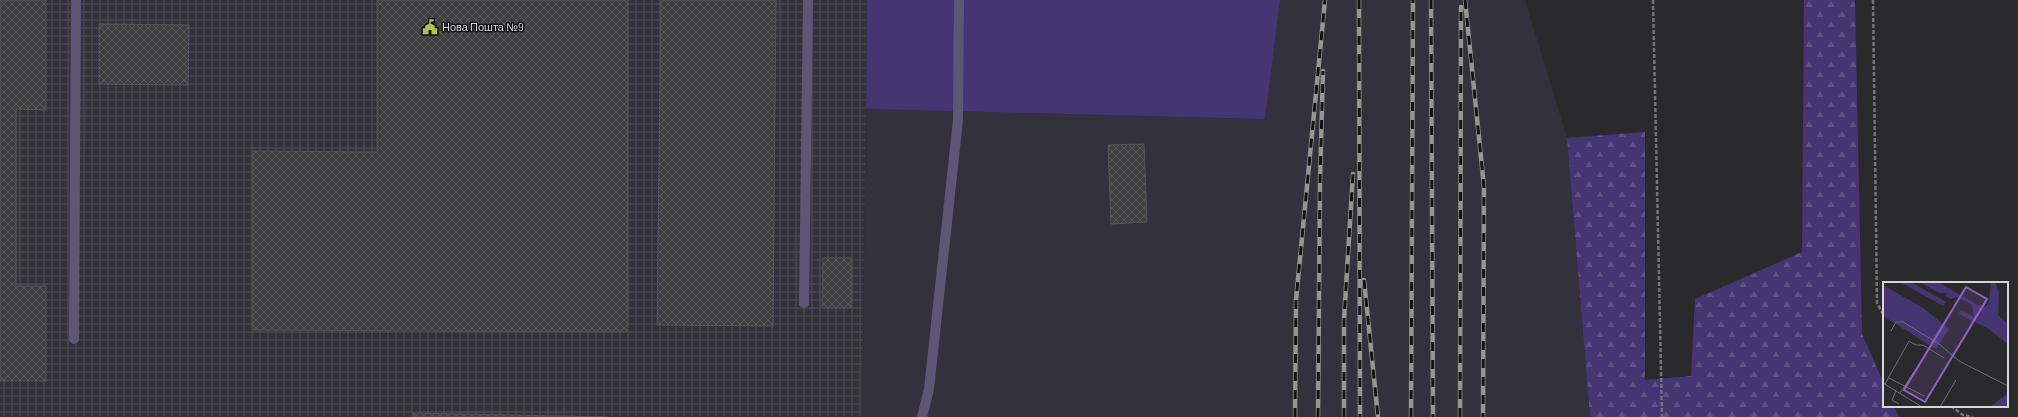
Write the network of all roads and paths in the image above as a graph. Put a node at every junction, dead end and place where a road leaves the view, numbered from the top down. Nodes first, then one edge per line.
1 (76, 0) edge
2 (808, 0) edge
3 (960, 0) edge
4 (1653, 0) edge
5 (1873, 0) edge
6 (804, 303) dead end
7 (1883, 314) edge
8 (74, 339) dead end
9 (1952, 407) edge
10 (922, 417) edge
11 (1662, 417) edge
12 (1973, 417) edge

1 - 8 street
2 - 6 street
3 - 10 street
4 - 11 path
5 - 7 path
9 - 12 path

